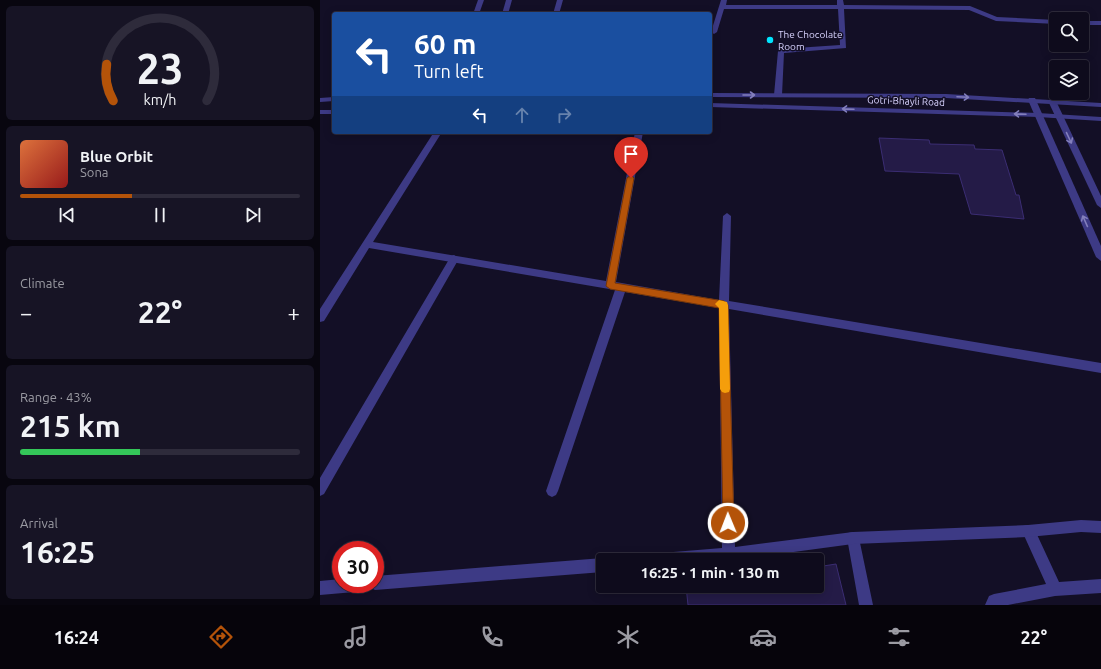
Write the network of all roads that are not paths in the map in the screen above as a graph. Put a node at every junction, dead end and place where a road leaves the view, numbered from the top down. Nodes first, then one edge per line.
1 (481, 0) edge
2 (509, 0) edge
3 (560, 0) edge
4 (724, 0) edge
5 (840, 3) edge
6 (722, 7) junction
7 (477, 12) edge
8 (506, 12) edge
9 (557, 12) edge
10 (1049, 22) edge
11 (1089, 23) edge
12 (1101, 23) edge
13 (714, 32) dead end
14 (712, 95) edge
15 (778, 95) junction
16 (332, 99) edge
17 (320, 100) edge
18 (1032, 100) junction
19 (1053, 102) junction
20 (712, 105) edge
21 (1101, 105) edge
22 (320, 112) edge
23 (332, 112) edge
24 (1038, 115) junction
25 (1059, 116) junction
26 (1101, 119) edge
27 (437, 134) edge
28 (639, 134) edge
29 (1101, 205) edge
30 (727, 216) dead end
31 (366, 244) junction
32 (1101, 257) edge
33 (454, 259) junction
34 (616, 287) junction
35 (724, 305) junction
36 (320, 318) edge
37 (1101, 368) edge
38 (320, 490) edge
39 (552, 491) dead end
40 (1101, 527) edge
41 (1028, 531) junction
42 (853, 538) junction
43 (729, 553) edge
44 (737, 553) edge
45 (596, 566) edge
46 (384, 582) edge
47 (1101, 586) edge
48 (332, 587) edge
49 (320, 588) edge
50 (1054, 589) junction
51 (866, 605) edge
52 (992, 605) edge

1 - 7 street
2 - 8 street
3 - 9 street
4 - 6 street
5 - 6 street
5 - 10 street
5 - 15 street
6 - 13 street
11 - 12 street
14 -> 15 street, Gotri-Bhayli Road
15 -> 18 street, Gotri-Bhayli Road
16 - 17 street
18 - 19 street, Gotri-Bhayli Road
18 - 24 street
19 - 21 street, Gotri-Bhayli Road
19 - 25 street
24 -> 20 street, Gotri-Bhayli Road
22 - 23 street
24 - 25 street, Gotri-Bhayli Road
32 -> 24 street
25 - 26 street, Gotri-Bhayli Road
25 -> 29 street
27 - 31 street
28 - 34 street
30 - 35 street
31 - 33 street
31 - 36 street
33 - 34 street
33 - 38 street
34 - 35 street
34 - 39 street
35 - 37 street
35 - 43 street
40 - 41 street
41 - 42 street
41 - 50 street
42 - 44 street
42 - 51 street
45 - 46 street
47 - 50 street
48 - 49 street
50 - 52 street

